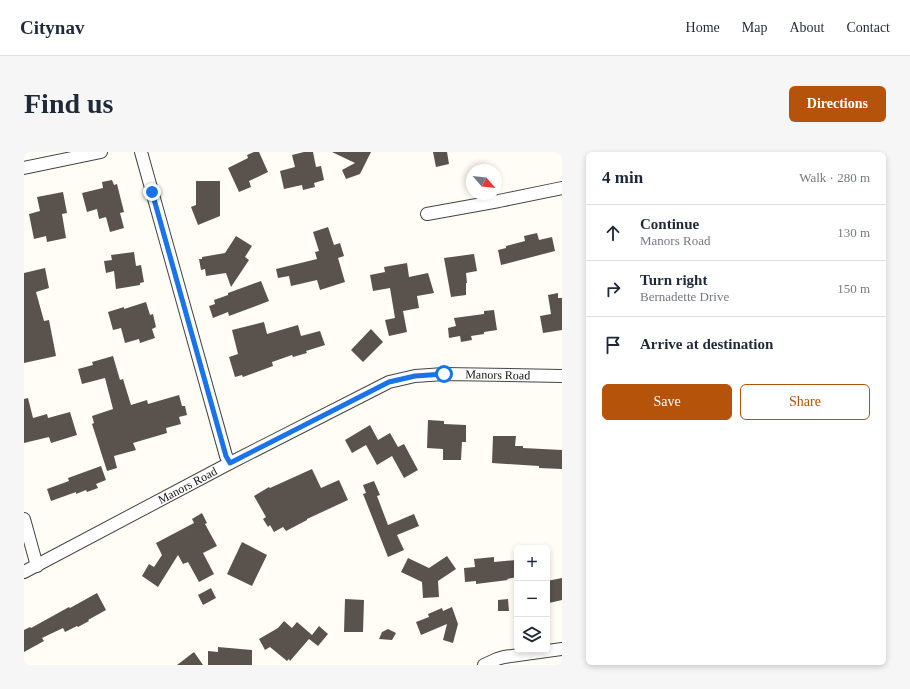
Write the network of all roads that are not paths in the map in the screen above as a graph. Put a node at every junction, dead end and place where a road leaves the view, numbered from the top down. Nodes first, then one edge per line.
1 (101, 152) edge
2 (141, 152) edge
3 (24, 168) edge
4 (562, 188) edge
5 (427, 214) dead end
6 (562, 376) edge
7 (230, 463) junction
8 (24, 519) edge
9 (37, 566) junction
10 (24, 572) edge
11 (562, 648) edge
12 (484, 665) edge

1 - 3 street
2 - 7 street
4 - 5 street
6 - 7 street, Manors Road
7 - 9 street, Manors Road
8 - 9 street
9 - 10 street, Manors Road
11 - 12 street

